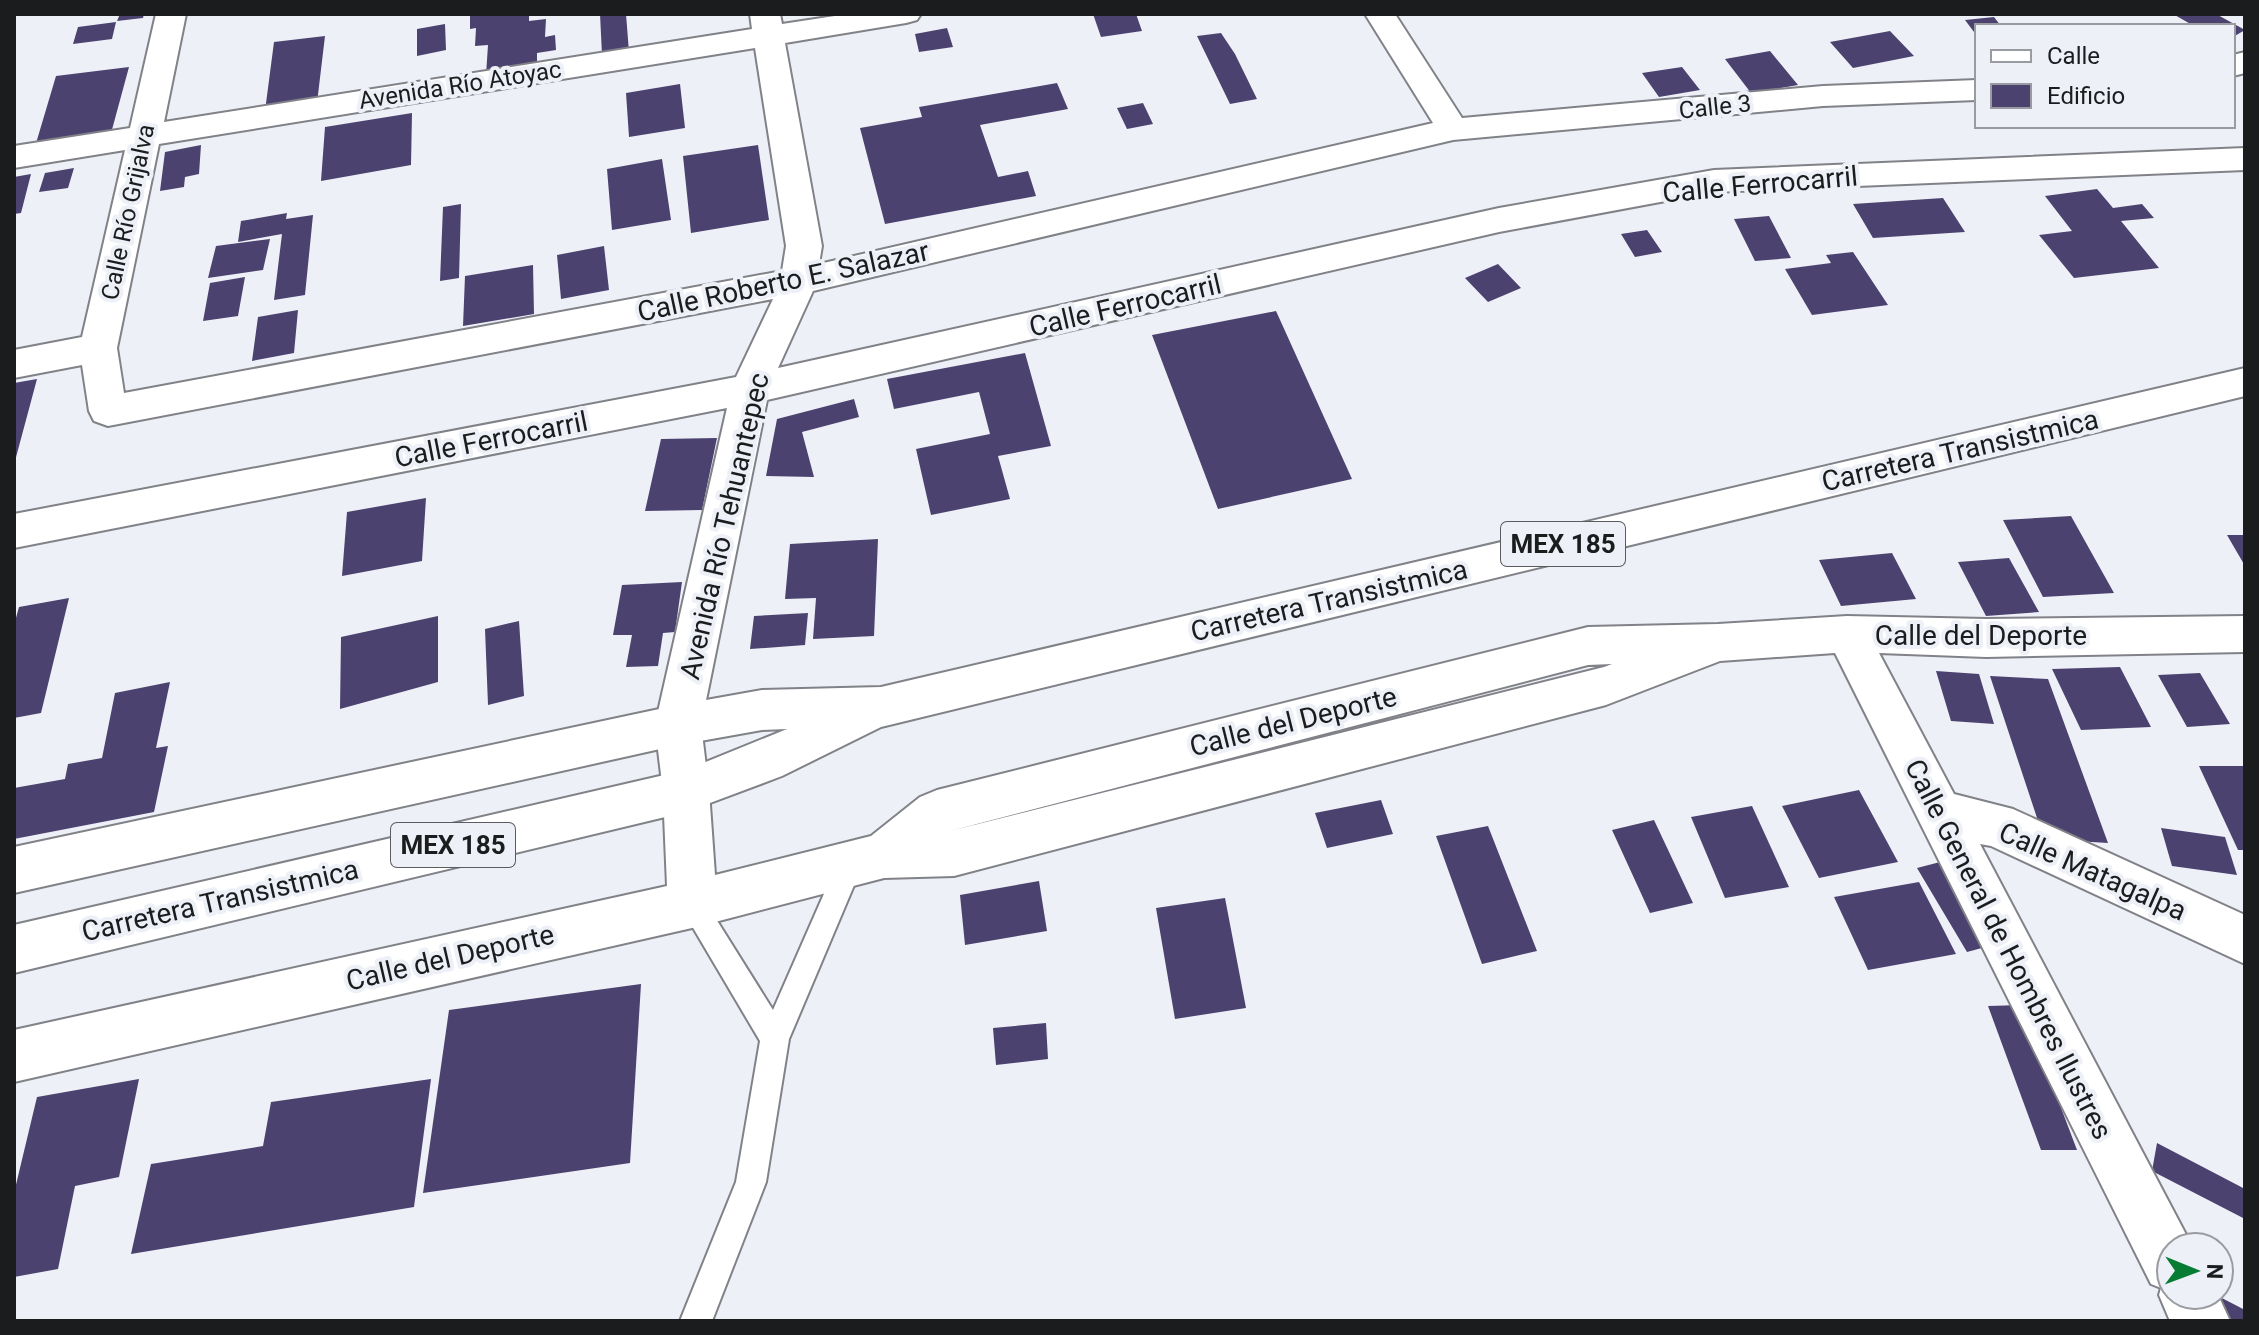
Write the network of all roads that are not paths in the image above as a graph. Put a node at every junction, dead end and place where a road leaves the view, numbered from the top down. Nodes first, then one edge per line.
1 (171, 14) edge
2 (906, 14) edge
3 (1380, 14) edge
4 (767, 24) edge
5 (1975, 90) edge
6 (1453, 129) junction
7 (145, 138) junction
8 (14, 157) edge
9 (2245, 159) edge
10 (799, 281) junction
11 (98, 348) junction
12 (14, 364) edge
13 (2245, 382) edge
14 (750, 389) junction
15 (108, 411) joint
16 (14, 531) edge
17 (1847, 634) junction
18 (2245, 634) edge
19 (881, 707) junction
20 (678, 725) junction
21 (686, 791) junction
22 (1938, 813) junction
23 (867, 859) junction
24 (14, 870) edge
25 (692, 904) junction
26 (2245, 940) edge
27 (14, 949) edge
28 (775, 1039) junction
29 (14, 1056) edge
30 (2155, 1233) edge
31 (696, 1321) edge

1 - 7 street, Calle Río Grijalva
2 - 4 street, Avenida Río Atoyac
3 - 6 street
4 - 7 street, Avenida Río Atoyac
4 - 10 street, Avenida Río Tehuantepec
5 - 6 street, Calle 3
6 - 10 street, Calle Roberto E. Salazar
7 - 8 street, Avenida Río Atoyac
7 - 11 street, Calle Río Grijalva
9 - 14 street, Calle Ferrocarril
10 - 14 street, Avenida Río Tehuantepec
10 - 15 street, Calle Roberto E. Salazar
11 - 12 street
11 - 15 street, Calle Río Grijalva
13 - 19 street, Carretera Transistmica / MEX 185
14 - 16 street, Calle Ferrocarril
14 - 20 street, Avenida Río Tehuantepec
17 - 18 street, Calle del Deporte
17 - 22 street, Calle General de Hombres Ilustres
17 - 23 street, Calle del Deporte
19 - 20 street, Carretera Transistmica / MEX 185
19 - 21 street, Carretera Transistmica / MEX 185
20 - 21 street, Avenida Río Tehuantepec
20 - 24 street, Carretera Transistmica / MEX 185
21 - 25 street, Avenida Río Tehuantepec
21 - 27 street, Carretera Transistmica / MEX 185
22 - 26 street, Calle Matagalpa
22 - 30 street, Calle General de Hombres Ilustres
23 - 25 street, Calle del Deporte
23 - 28 lane
25 - 28 lane
25 - 29 street, Calle del Deporte
28 - 31 lane

